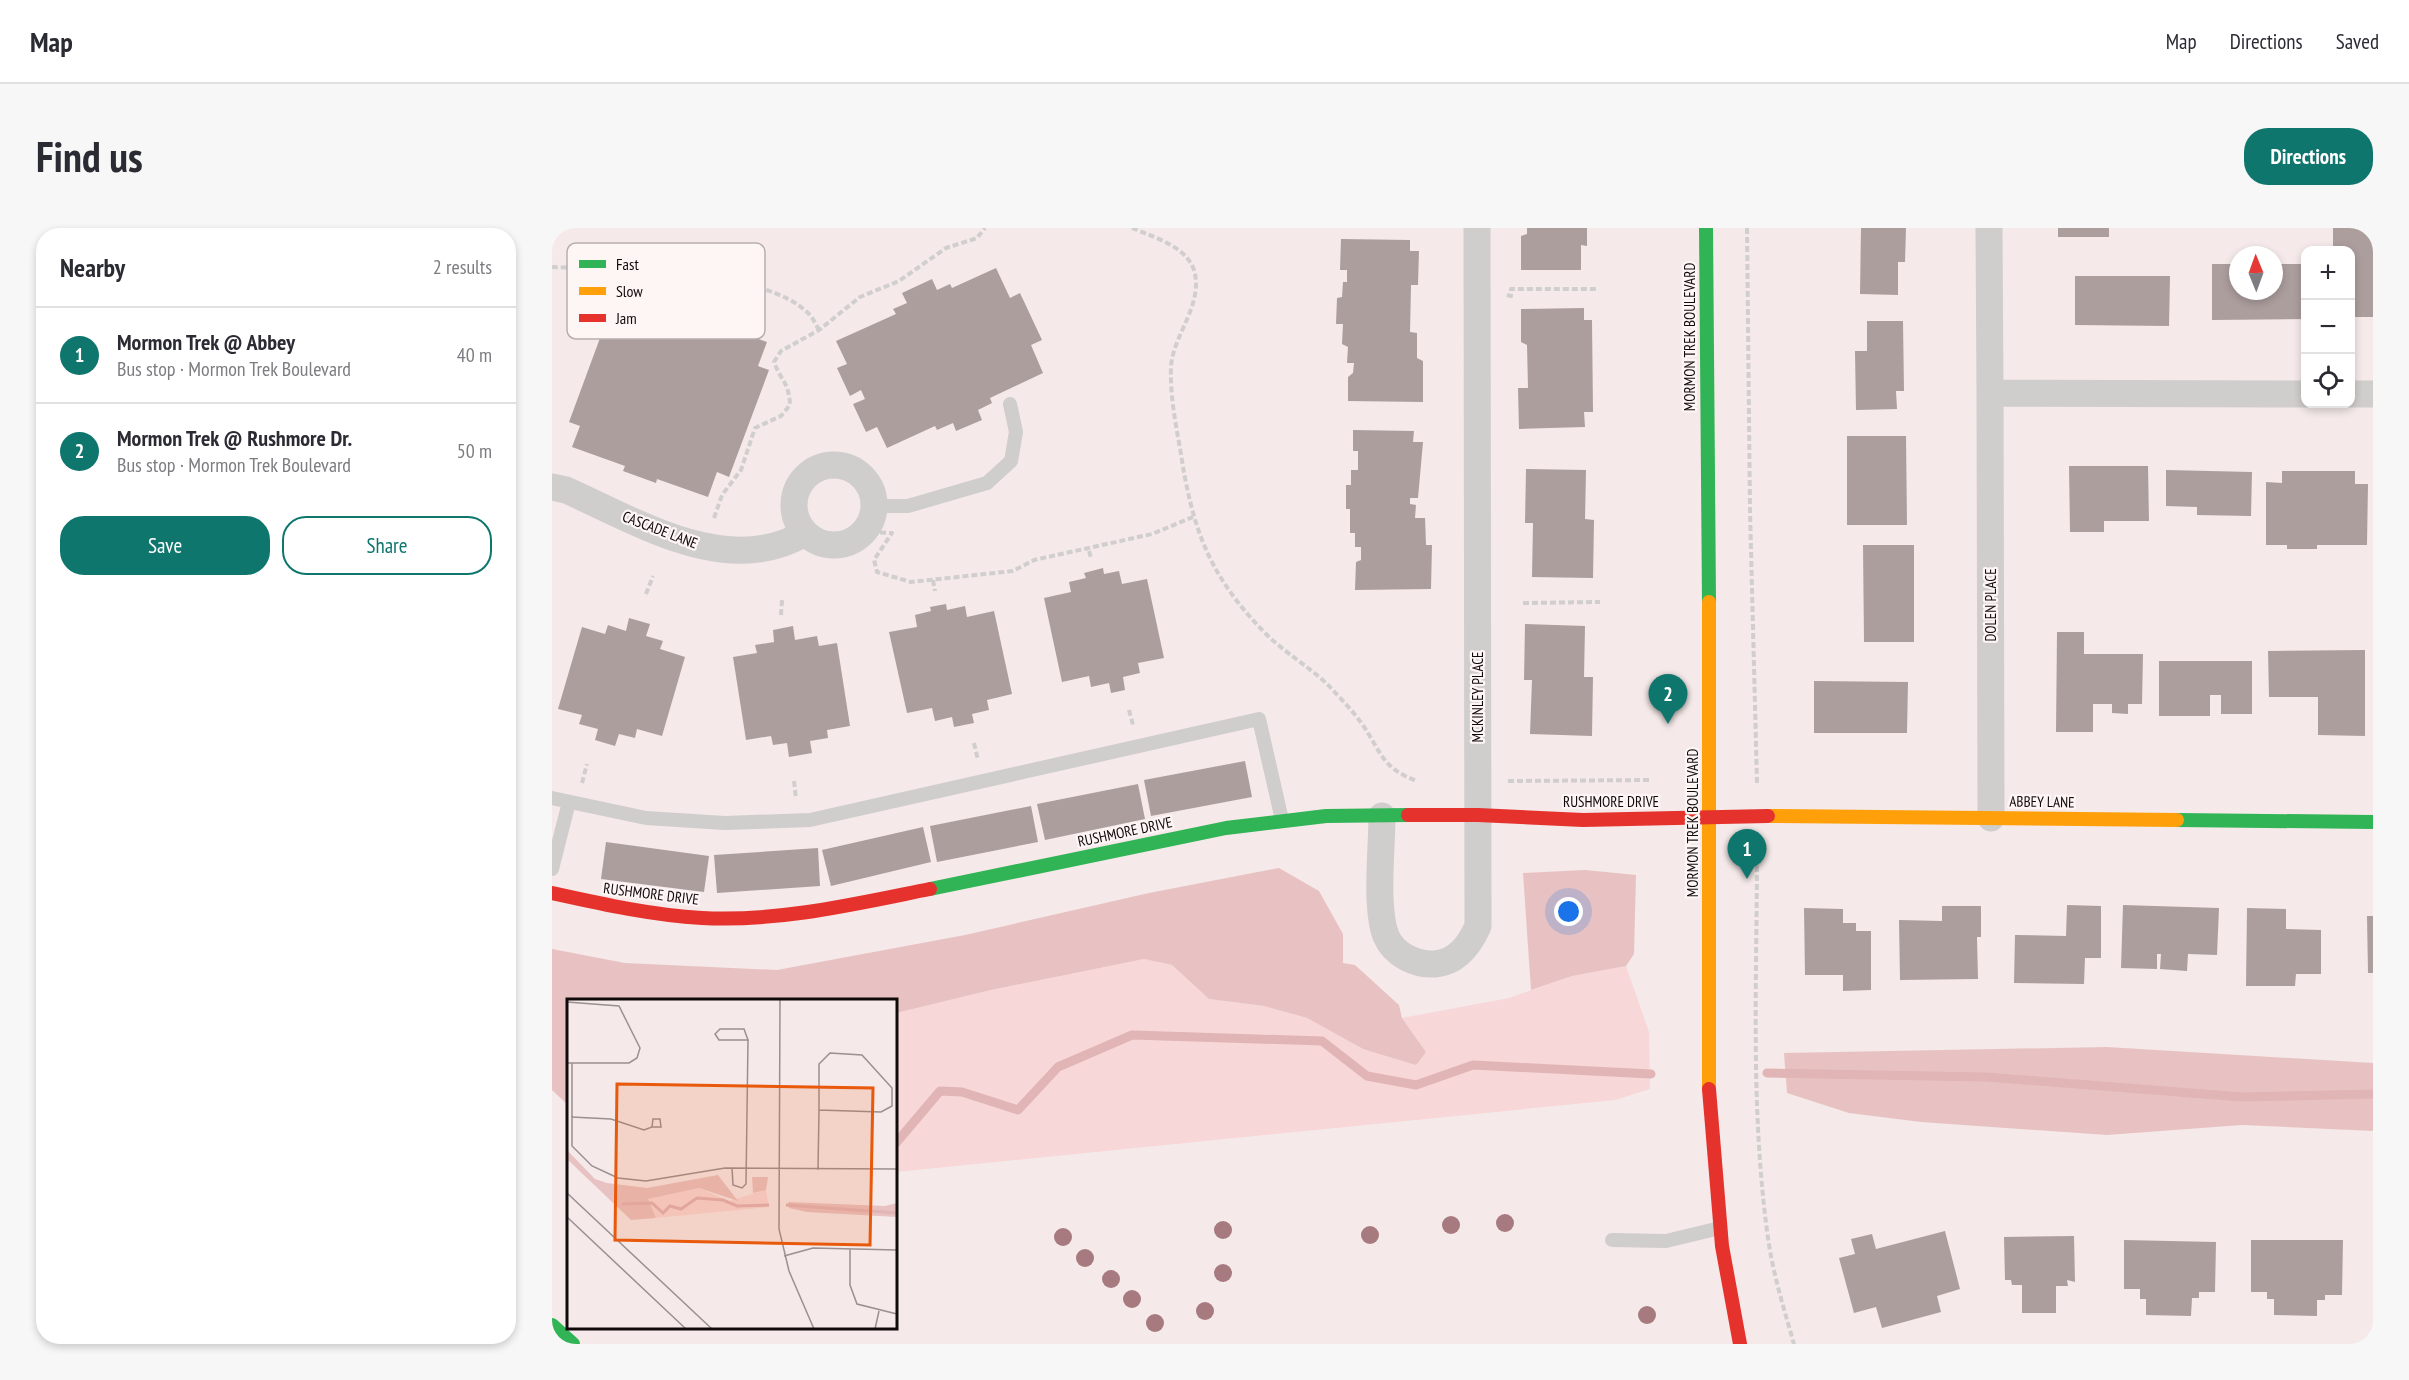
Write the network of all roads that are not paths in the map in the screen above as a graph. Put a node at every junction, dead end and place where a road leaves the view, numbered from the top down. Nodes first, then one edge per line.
1 (1477, 228) edge
2 (1706, 228) edge
3 (1989, 228) edge
4 (1990, 393) junction
5 (2301, 394) edge
6 (2355, 394) edge
7 (2373, 394) edge
8 (1010, 404) dead end
9 (552, 487) edge
10 (874, 506) junction
11 (806, 533) junction
12 (552, 798) edge
13 (569, 802) junction
14 (1478, 815) junction
15 (1382, 816) junction
16 (1710, 818) junction
17 (1991, 818) junction
18 (1282, 820) junction
19 (2373, 822) edge
20 (552, 869) edge
21 (552, 893) edge
22 (1720, 1228) junction
23 (1612, 1240) dead end
24 (552, 1325) edge
25 (573, 1344) edge
26 (1740, 1344) edge

1 - 14 street, MCKINLEY PLACE
2 - 16 main road, MORMON TREK BOULEVARD
3 - 4 street, DOLEN PLACE
4 - 5 street
4 - 17 street, DOLEN PLACE
6 - 7 street
8 - 10 lane
9 - 11 street, CASCADE LANE
10 - 11 street
10 - 11 street
12 - 13 lane
13 - 18 lane
13 - 20 lane
14 - 15 main road, RUSHMORE DRIVE
14 - 15 street, MCKINLEY PLACE
14 - 16 main road, RUSHMORE DRIVE
15 - 18 main road, RUSHMORE DRIVE
16 - 17 main road, ABBEY LANE
16 - 22 main road, MORMON TREK BOULEVARD
17 - 19 main road, ABBEY LANE
18 - 21 main road, RUSHMORE DRIVE
22 - 23 lane
22 - 26 main road, MORMON TREK BOULEVARD
24 - 25 main road

